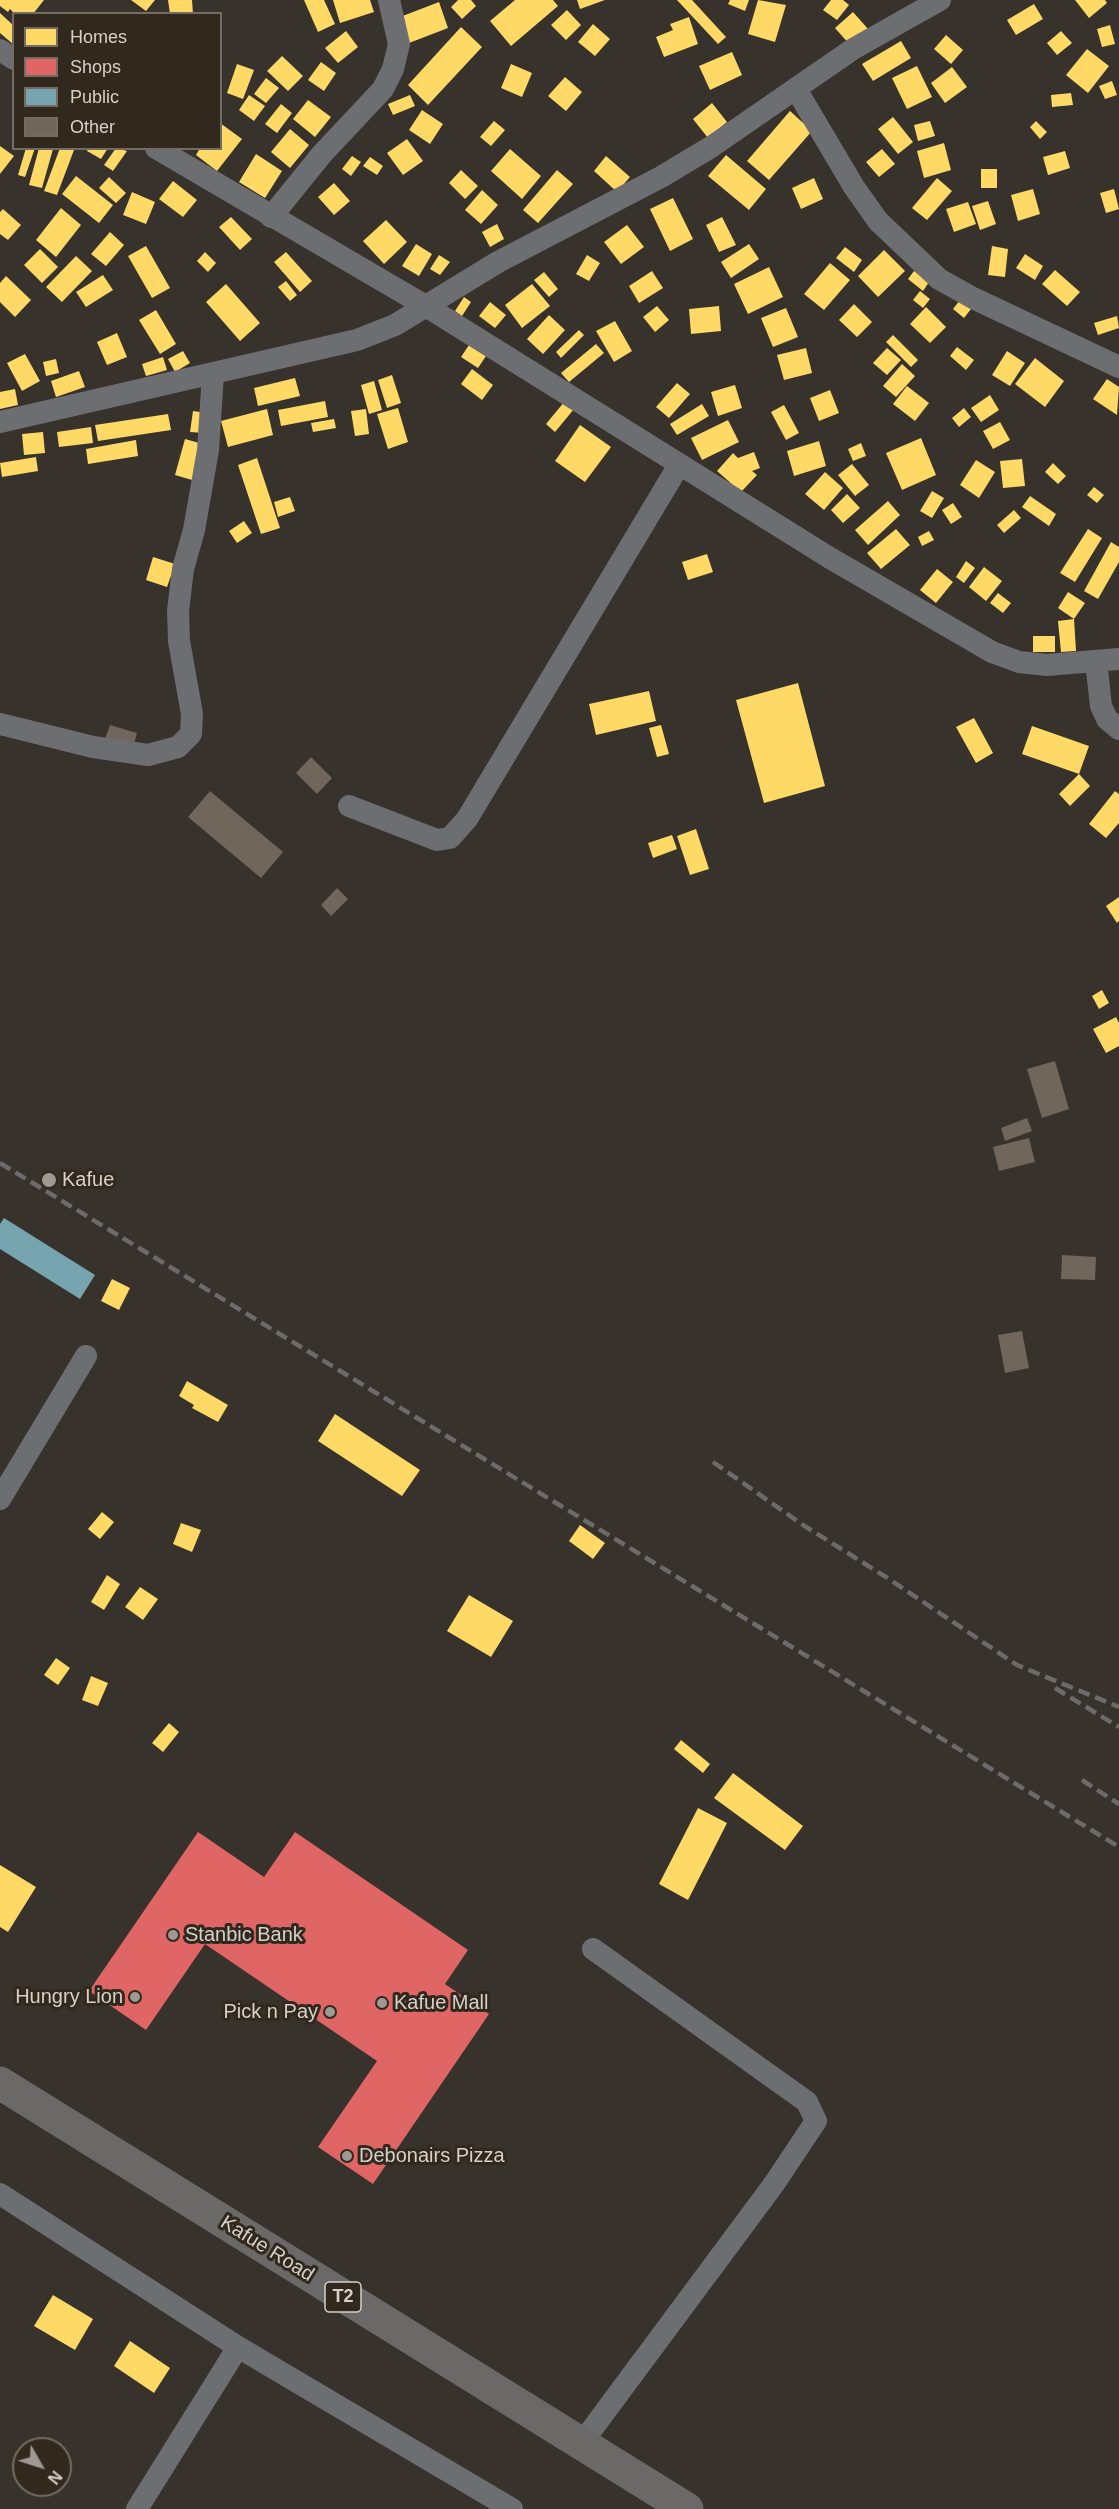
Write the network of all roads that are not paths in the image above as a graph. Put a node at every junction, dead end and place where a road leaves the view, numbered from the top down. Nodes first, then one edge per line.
1 (389, 0) edge
2 (940, 0) edge
3 (796, 88) junction
4 (159, 150) edge
5 (271, 217) junction
6 (424, 305) junction
7 (1119, 367) edge
8 (213, 374) junction
9 (0, 422) edge
10 (679, 465) junction
11 (1119, 659) edge
12 (1096, 661) junction
13 (0, 724) edge
14 (1119, 729) edge
15 (349, 806) dead end
16 (86, 1356) dead end
17 (0, 1499) edge
18 (593, 1949) dead end
19 (0, 2084) edge
20 (0, 2194) edge
21 (238, 2347) junction
22 (581, 2444) junction
23 (137, 2509) edge
24 (512, 2509) edge
25 (687, 2509) edge

1 - 5 street
2 - 3 street
3 - 6 street
3 - 7 street
4 - 5 street
5 - 6 street
6 - 8 street
6 - 10 street
8 - 9 street
8 - 13 street
10 - 12 street
10 - 15 street
11 - 12 street
12 - 14 street
16 - 17 street
18 - 22 street
19 - 22 highway, Kafue Road / T2
20 - 21 street
21 - 23 street
21 - 24 street
22 - 25 highway, Kafue Road / T2

